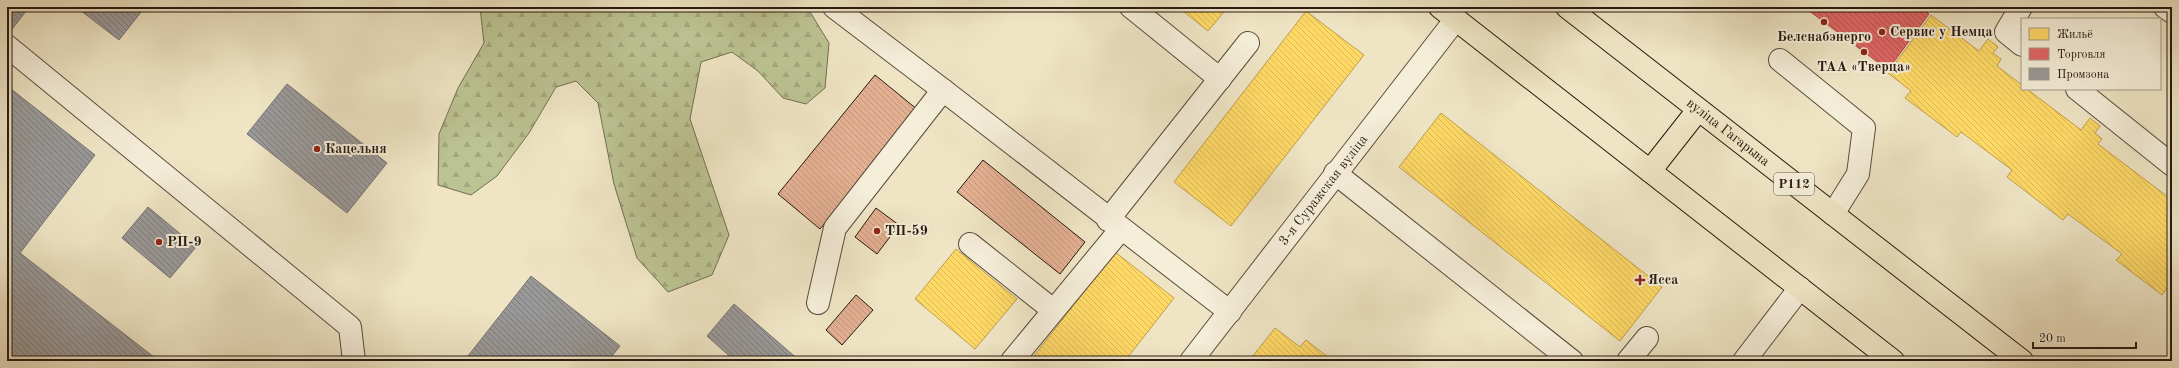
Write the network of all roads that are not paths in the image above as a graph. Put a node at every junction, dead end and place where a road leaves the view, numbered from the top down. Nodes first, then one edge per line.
1 (834, 7) edge
2 (1131, 7) edge
3 (1567, 7) edge
4 (2022, 7) edge
5 (2165, 7) edge
6 (2172, 12) edge
7 (1448, 13) edge
8 (1248, 43) dead end
9 (2021, 44) edge
10 (7, 46) edge
11 (1780, 60) dead end
12 (1220, 79) junction
13 (943, 90) junction
14 (2078, 90) edge
15 (1698, 110) junction
16 (2172, 165) edge
17 (1650, 171) junction
18 (1335, 174) junction
19 (1833, 214) junction
20 (1115, 224) junction
21 (970, 244) dead end
22 (1800, 288) junction
23 (818, 303) dead end
24 (1053, 310) junction
25 (1230, 312) junction
26 (1647, 338) dead end
27 (354, 361) edge
28 (1012, 361) edge
29 (1191, 361) edge
30 (1572, 361) edge
31 (1628, 361) edge
32 (1744, 361) edge
33 (1893, 361) edge
34 (2022, 361) edge

1 - 13 street
2 - 12 street
3 - 15 main road, вуліца Гагарына / Р112
4 - 9 street
5 - 6 street
7 - 17 main road
7 - 18 street, 3-я Суражская вуліца
8 - 12 street
10 - 27 street
11 - 19 street
12 - 20 street
13 - 20 street
13 - 23 street
14 - 16 street
15 - 17 main road
15 - 19 main road, вуліца Гагарына / Р112
17 - 22 main road
18 - 25 street, 3-я Суражская вуліца
18 - 30 street
19 - 34 main road, вуліца Гагарына / Р112
20 - 24 street
20 - 25 street
21 - 24 street
22 - 32 street
22 - 33 main road
24 - 28 street
25 - 29 street, 3-я Суражская вуліца
26 - 31 street

